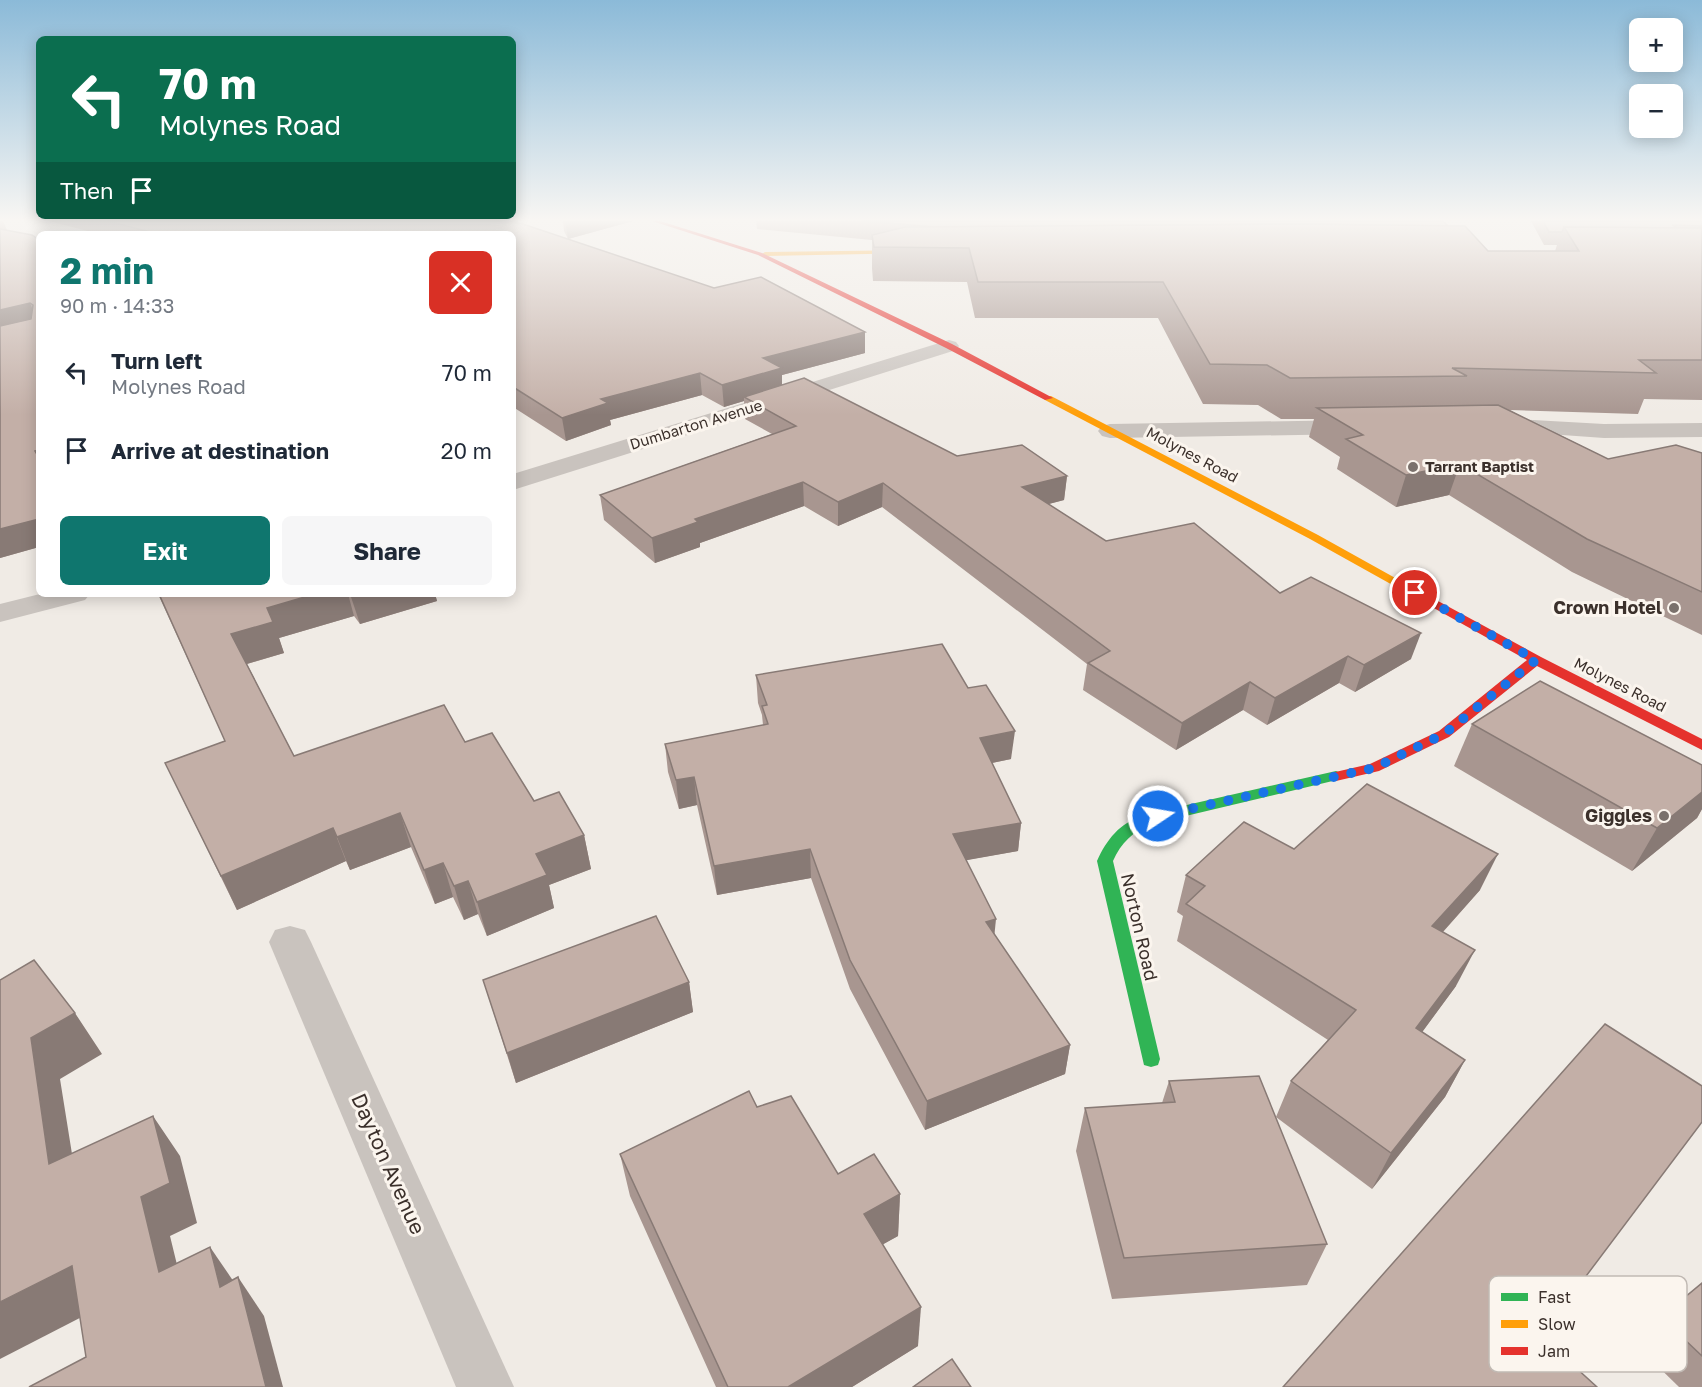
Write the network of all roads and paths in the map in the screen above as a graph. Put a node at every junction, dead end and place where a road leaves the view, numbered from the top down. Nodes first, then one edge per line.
1 (825, 286) edge
2 (949, 346) junction
3 (1483, 425) edge
4 (1378, 427) edge
5 (1702, 430) edge
6 (1110, 431) junction
7 (516, 481) edge
8 (63, 597) edge
9 (0, 613) edge
10 (1536, 660) junction
11 (1702, 745) edge
12 (290, 942) dead end
13 (1151, 1059) dead end
14 (485, 1387) edge

1 - 2 main road, Molynes Road
2 - 6 main road, Molynes Road
2 - 7 street, Dumbarton Avenue
3 - 5 street
4 - 6 street
6 - 10 main road, Molynes Road
8 - 9 street
10 - 11 main road, Molynes Road
10 - 13 main road, Norton Road
12 - 14 street, Dayton Avenue

